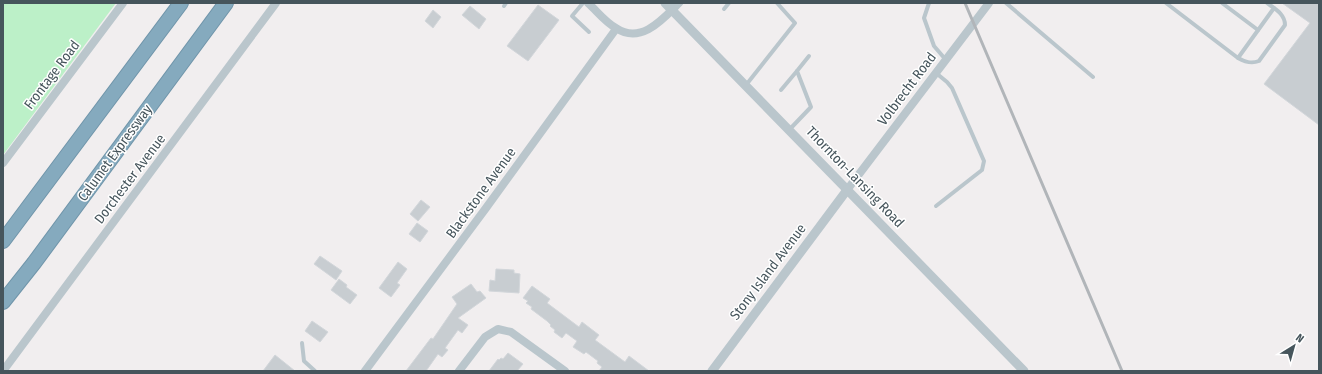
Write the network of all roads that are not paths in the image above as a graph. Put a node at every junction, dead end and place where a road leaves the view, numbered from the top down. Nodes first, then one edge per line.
1 (123, 3) edge
2 (181, 3) edge
3 (226, 3) edge
4 (276, 3) edge
5 (583, 3) edge
6 (588, 3) edge
7 (665, 3) edge
8 (679, 3) edge
9 (729, 3) edge
10 (777, 3) edge
11 (929, 3) edge
12 (989, 3) edge
13 (1006, 3) edge
14 (1166, 3) edge
15 (1222, 3) edge
16 (1267, 3) edge
17 (1274, 8) junction
18 (724, 9) dead end
19 (672, 10) junction
20 (616, 29) junction
21 (1258, 30) junction
22 (589, 32) dead end
23 (809, 56) dead end
24 (1238, 58) junction
25 (946, 60) junction
26 (796, 72) junction
27 (936, 73) junction
28 (1093, 77) dead end
29 (746, 85) junction
30 (781, 90) dead end
31 (790, 129) junction
32 (3, 164) edge
33 (847, 190) junction
34 (936, 206) dead end
35 (3, 241) edge
36 (3, 302) edge
37 (302, 343) dead end
38 (4, 371) edge
39 (314, 371) edge
40 (365, 371) edge
41 (459, 371) edge
42 (566, 371) edge
43 (712, 371) edge
44 (1024, 371) edge

1 - 32 street, Frontage Road
2 - 35 highway
3 - 36 highway, Calumet Expressway
4 - 38 street, Dorchester Avenue
5 - 22 lane
6 - 20 street
7 - 19 street, Thornton-Lansing Road
8 - 19 street
9 - 18 lane
10 - 29 lane
11 - 25 lane
12 - 25 street, Volbrecht Road
13 - 28 lane
14 - 24 lane
15 - 21 lane
16 - 17 lane
17 - 21 lane
17 - 24 lane
19 - 20 street
19 - 29 street, Thornton-Lansing Road
20 - 40 street, Blackstone Avenue
21 - 24 lane
23 - 26 lane
25 - 27 street, Volbrecht Road
26 - 30 lane
26 - 31 lane
27 - 33 street, Volbrecht Road
27 - 34 lane
29 - 31 street, Thornton-Lansing Road
31 - 33 street, Thornton-Lansing Road
33 - 43 street, Stony Island Avenue
33 - 44 street, Thornton-Lansing Road
37 - 39 lane
41 - 42 street

